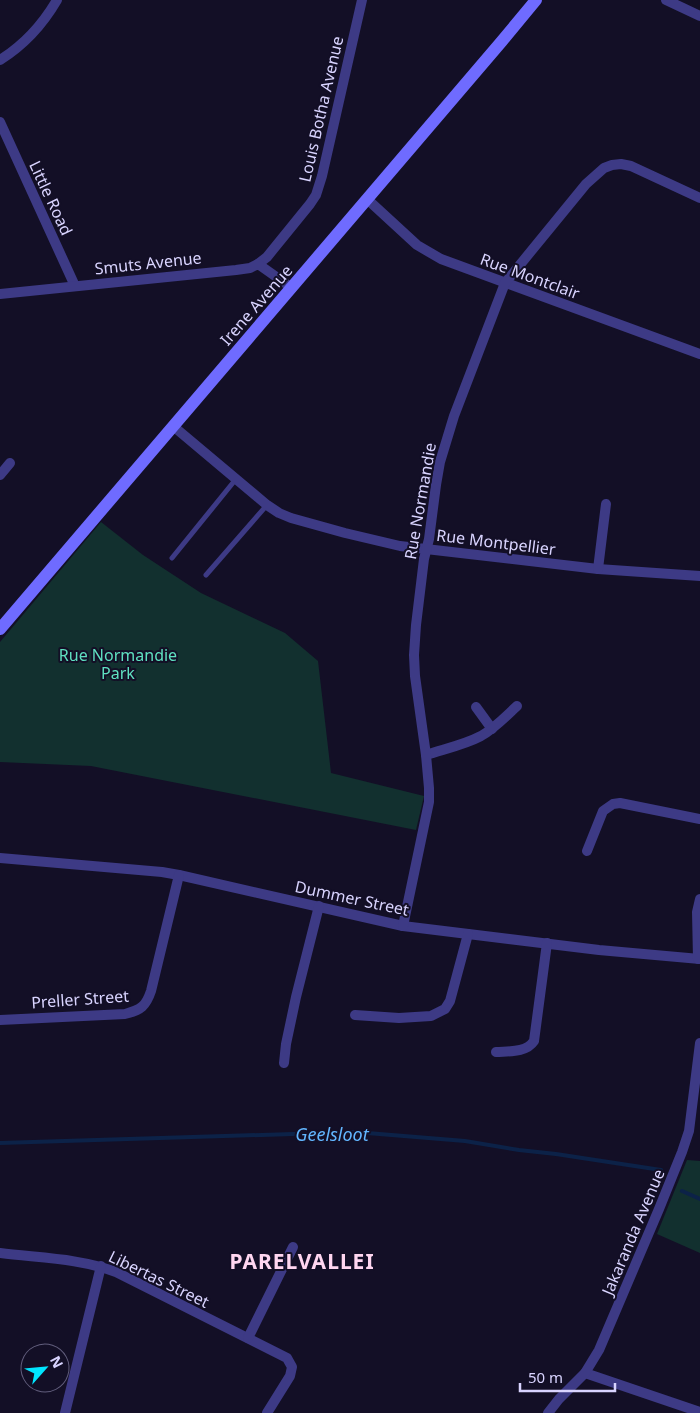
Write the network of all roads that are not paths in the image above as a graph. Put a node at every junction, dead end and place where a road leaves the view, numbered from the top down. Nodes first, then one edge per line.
1 (57, 0) edge
2 (362, 0) edge
3 (536, 0) edge
4 (666, 0) edge
5 (700, 16) edge
6 (0, 60) edge
7 (0, 122) edge
8 (700, 198) edge
9 (367, 199) junction
10 (258, 264) junction
11 (505, 283) junction
12 (75, 286) junction
13 (292, 288) junction
14 (0, 294) edge
15 (700, 354) edge
16 (173, 426) junction
17 (10, 463) dead end
18 (0, 475) edge
19 (236, 479) junction
20 (606, 504) dead end
21 (266, 505) junction
22 (427, 549) junction
23 (172, 558) dead end
24 (598, 569) junction
25 (206, 575) dead end
26 (700, 576) edge
27 (0, 629) edge
28 (517, 706) dead end
29 (476, 707) dead end
30 (492, 729) junction
31 (426, 755) junction
32 (700, 819) edge
33 (587, 851) dead end
34 (0, 858) edge
35 (179, 875) junction
36 (700, 899) edge
37 (319, 906) junction
38 (403, 926) junction
39 (468, 934) junction
40 (547, 943) junction
41 (699, 959) edge
42 (355, 1016) dead end
43 (0, 1020) edge
44 (700, 1043) edge
45 (496, 1052) dead end
46 (284, 1063) dead end
47 (293, 1247) dead end
48 (0, 1253) edge
49 (101, 1266) junction
50 (248, 1338) junction
51 (586, 1373) junction
52 (700, 1412) edge
53 (65, 1413) edge
54 (267, 1413) edge
55 (548, 1413) edge

1 - 6 street
2 - 10 street, Louis Botha Avenue
3 - 9 street, Irene Avenue
4 - 5 street
7 - 12 street, Little Road
8 - 11 street, Rue Normandie
9 - 11 street, Rue Montclair
9 - 13 street, Irene Avenue
10 - 12 street, Smuts Avenue
10 - 13 street
11 - 15 street, Rue Montclair
11 - 22 street, Rue Normandie
12 - 14 street, Smuts Avenue
13 - 16 street, Irene Avenue
16 - 19 street, Rue Montpellier
16 - 27 street, Irene Avenue
17 - 18 street
19 - 21 street, Rue Montpellier
19 - 23 lane
20 - 24 street
21 - 22 street, Rue Montpellier
21 - 25 lane
22 - 24 street, Rue Montpellier
22 - 31 street, Rue Normandie
24 - 26 street, Rue Montpellier
28 - 30 street
29 - 30 street
30 - 31 street
31 - 38 street, Rue Normandie
32 - 33 street
34 - 35 street, Dummer Street
35 - 37 street, Dummer Street
35 - 43 street, Preller Street
36 - 41 street
37 - 38 street, Dummer Street
37 - 46 street
38 - 39 street, Dummer Street
39 - 40 street, Dummer Street
39 - 42 street
40 - 41 street, Dummer Street
40 - 45 street
44 - 51 street, Jakaranda Avenue
47 - 50 street
48 - 49 street, Libertas Street
49 - 50 street, Libertas Street
49 - 53 street
50 - 54 street, Libertas Street
51 - 52 street
51 - 55 street, Jakaranda Avenue

